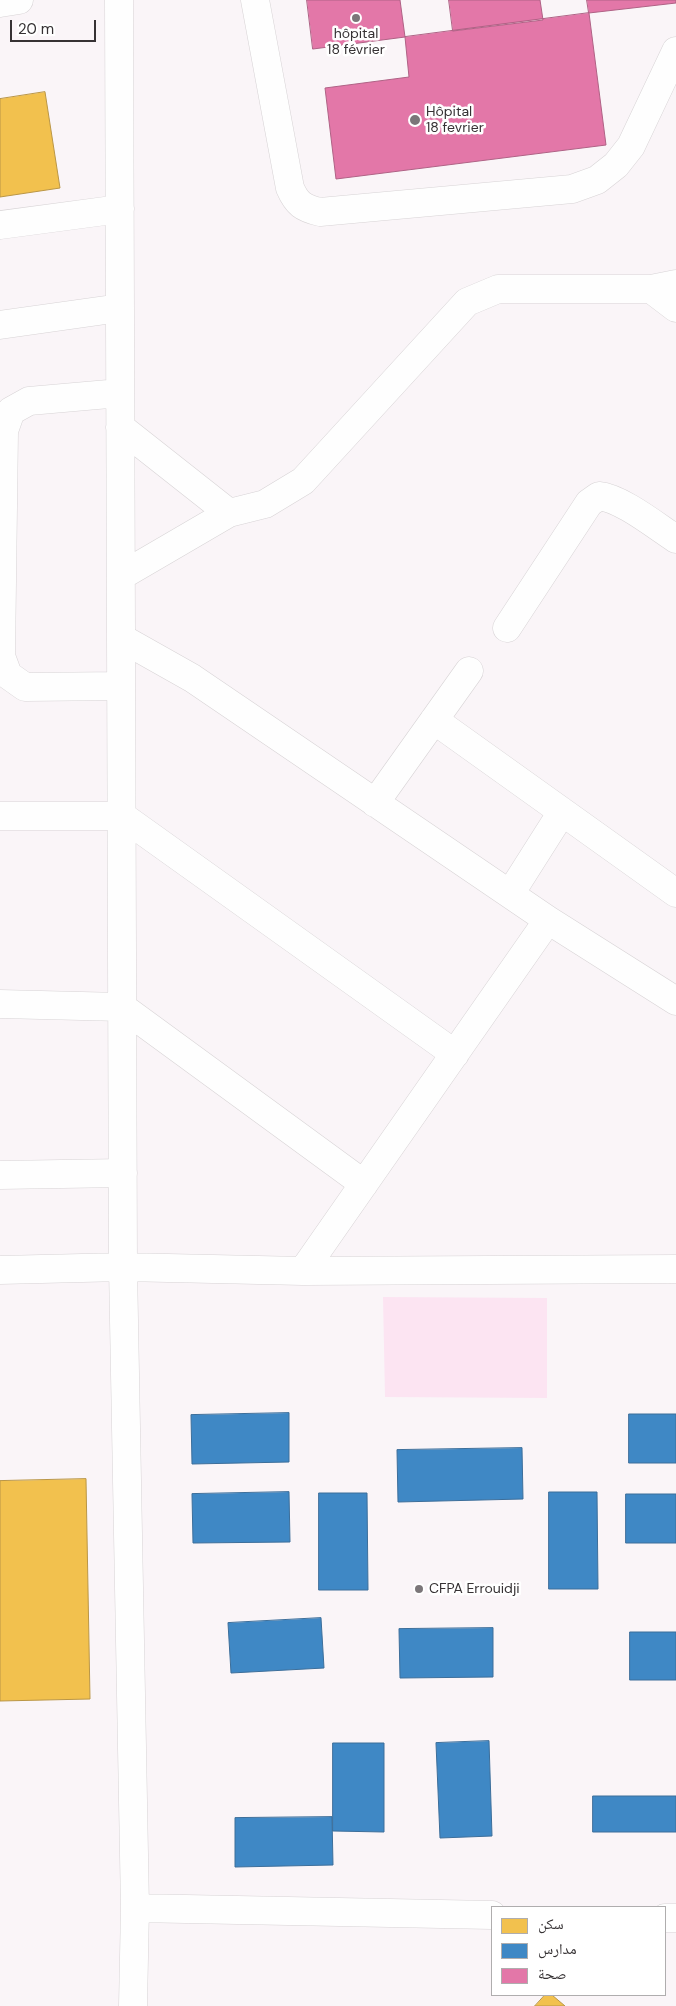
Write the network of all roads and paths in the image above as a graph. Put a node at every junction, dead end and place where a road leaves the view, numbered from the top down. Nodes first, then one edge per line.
1 (19, 0) edge
2 (119, 0) edge
3 (255, 0) edge
4 (0, 3) edge
5 (676, 51) edge
6 (120, 209) junction
7 (0, 225) edge
8 (663, 287) edge
9 (120, 308) junction
10 (676, 308) edge
11 (0, 325) edge
12 (120, 394) junction
13 (120, 427) junction
14 (229, 513) junction
15 (676, 539) edge
16 (121, 576) junction
17 (507, 628) dead end
18 (121, 638) junction
19 (469, 671) dead end
20 (121, 686) junction
21 (434, 720) junction
22 (375, 803) junction
23 (562, 812) junction
24 (0, 816) edge
25 (122, 816) junction
26 (676, 893) edge
27 (510, 894) junction
28 (548, 920) junction
29 (676, 1001) edge
30 (0, 1004) edge
31 (122, 1007) junction
32 (454, 1054) junction
33 (123, 1173) junction
34 (0, 1175) edge
35 (364, 1184) junction
36 (123, 1267) junction
37 (676, 1269) edge
38 (0, 1270) edge
39 (303, 1270) junction
40 (135, 1908) junction
41 (491, 1915) edge
42 (133, 2006) edge

1 - 4 street
2 - 6 street
3 - 5 street
6 - 7 street
6 - 9 street
8 - 10 street
8 - 14 street
9 - 11 street
9 - 12 street
12 - 13 street
12 - 20 street
13 - 14 street
13 - 16 street
14 - 16 street
15 - 17 street
16 - 18 street
18 - 20 street
18 - 22 street
19 - 21 street
20 - 25 street
21 - 22 street
21 - 23 street
22 - 27 street
23 - 26 street
23 - 27 street
24 - 25 street
25 - 31 street
25 - 32 street
27 - 28 street
28 - 29 street
28 - 32 street
30 - 31 street
31 - 33 street
31 - 35 street
32 - 35 street
33 - 34 street
33 - 36 street
35 - 39 street
36 - 38 street
36 - 39 street
36 - 40 street
37 - 39 street
40 - 41 street
40 - 42 street

